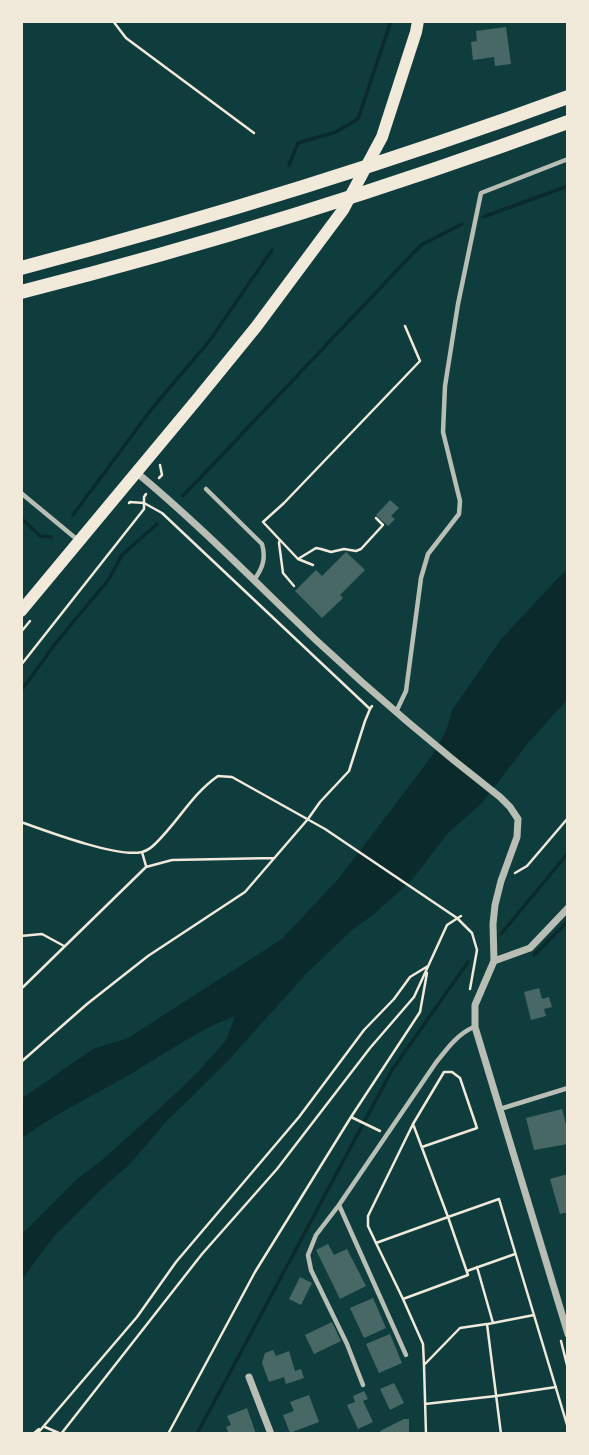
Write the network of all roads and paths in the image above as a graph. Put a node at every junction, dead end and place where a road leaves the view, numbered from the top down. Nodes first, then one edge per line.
1 (113, 21) edge
2 (418, 21) edge
3 (568, 97) edge
4 (568, 122) edge
5 (254, 133) dead end
6 (568, 159) edge
7 (21, 268) edge
8 (21, 292) edge
9 (405, 326) dead end
10 (136, 472) junction
11 (153, 486) junction
12 (206, 489) dead end
13 (21, 494) edge
14 (144, 503) junction
15 (122, 508) dead end
16 (376, 518) dead end
17 (280, 540) junction
18 (79, 542) junction
19 (298, 559) junction
20 (313, 565) dead end
21 (254, 581) junction
22 (295, 586) dead end
23 (21, 611) edge
24 (29, 622) dead end
25 (21, 632) edge
26 (21, 665) edge
27 (379, 698) junction
28 (370, 709) junction
29 (396, 713) junction
30 (568, 818) edge
31 (308, 819) junction
32 (21, 822) edge
33 (142, 852) junction
34 (274, 858) junction
35 (146, 867) junction
36 (501, 881) junction
37 (568, 908) edge
38 (21, 936) edge
39 (64, 946) junction
40 (494, 961) junction
41 (428, 966) junction
42 (21, 989) edge
43 (475, 1027) junction
44 (21, 1062) edge
45 (568, 1088) edge
46 (499, 1110) junction
47 (351, 1117) junction
48 (413, 1124) junction
49 (369, 1126) dead end
50 (422, 1147) junction
51 (338, 1206) junction
52 (447, 1217) junction
53 (376, 1243) junction
54 (515, 1254) junction
55 (477, 1267) junction
56 (467, 1271) junction
57 (403, 1299) junction
58 (534, 1315) junction
59 (493, 1323) junction
60 (487, 1324) junction
61 (568, 1334) edge
62 (406, 1355) dead end
63 (424, 1365) junction
64 (249, 1377) dead end
65 (363, 1385) dead end
66 (556, 1387) junction
67 (496, 1396) junction
68 (425, 1404) junction
69 (43, 1426) junction
70 (568, 1428) edge
71 (35, 1434) edge
72 (61, 1434) edge
73 (168, 1434) edge
74 (271, 1434) edge
75 (426, 1434) edge
76 (501, 1434) edge

1 - 5 path
2 - 10 main road
3 - 7 highway
4 - 8 highway
6 - 29 lane
9 - 17 path
10 - 11 street
10 - 18 main road
11 - 14 path
11 - 21 street
12 - 21 lane
13 - 18 lane
14 - 15 path
14 - 26 path
14 - 28 path
16 - 19 path
17 - 19 path
17 - 22 path
18 - 23 main road
19 - 20 path
21 - 27 street
24 - 25 path
27 - 28 path
27 - 29 street
28 - 31 path
29 - 36 street
30 - 36 path
31 - 33 path
31 - 34 path
31 - 41 path
32 - 33 path
33 - 35 path
34 - 35 path
34 - 44 path
35 - 39 path
36 - 40 street
37 - 40 street
38 - 39 path
39 - 42 path
40 - 43 street
41 - 47 path
41 - 69 path
41 - 72 path
43 - 46 street
43 - 51 lane
45 - 46 lane
46 - 61 street
47 - 49 path
47 - 73 path
48 - 50 path
48 - 50 path
48 - 53 path
50 - 52 path
51 - 62 lane
51 - 65 lane
52 - 53 path
52 - 54 path
52 - 56 path
53 - 57 path
54 - 55 path
54 - 58 path
55 - 56 path
55 - 59 path
56 - 57 path
57 - 63 path
58 - 59 path
58 - 66 path
59 - 60 path
60 - 63 path
60 - 67 path
63 - 68 path
64 - 74 street
66 - 67 path
66 - 70 path
67 - 68 path
67 - 76 path
68 - 75 path
69 - 71 path
69 - 72 path

